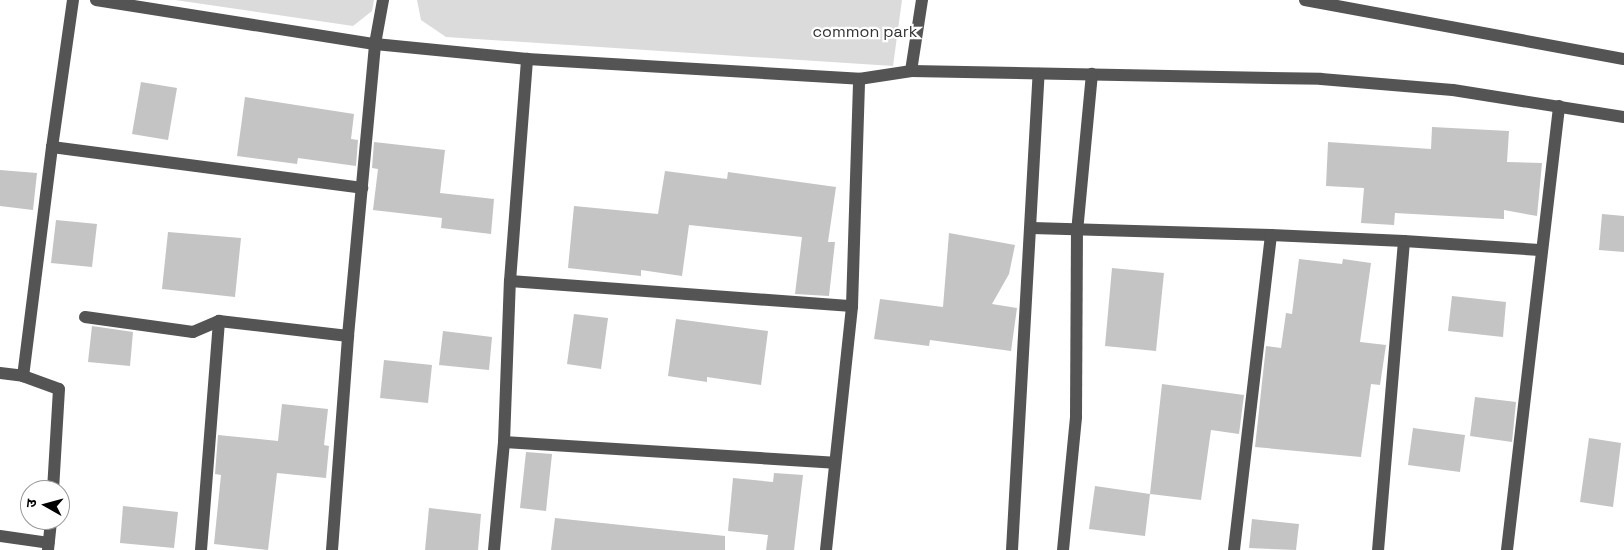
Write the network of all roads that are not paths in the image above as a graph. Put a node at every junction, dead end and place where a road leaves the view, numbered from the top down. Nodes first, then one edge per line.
1 (73, 0) edge
2 (96, 0) edge
3 (384, 0) edge
4 (922, 0) edge
5 (1305, 0) edge
6 (375, 44) junction
7 (527, 59) junction
8 (1624, 59) edge
9 (911, 71) junction
10 (1039, 74) junction
11 (1092, 74) junction
12 (859, 79) junction
13 (1559, 106) junction
14 (1624, 117) edge
15 (52, 148) junction
16 (362, 188) junction
17 (1032, 228) junction
18 (1077, 232) junction
19 (1271, 235) junction
20 (1404, 241) junction
21 (1540, 250) junction
22 (510, 281) junction
23 (852, 306) junction
24 (85, 317) dead end
25 (219, 321) junction
26 (348, 336) junction
27 (0, 373) edge
28 (23, 376) junction
29 (504, 442) junction
30 (834, 463) junction
31 (54, 480) edge
32 (50, 530) edge
33 (0, 536) edge
34 (49, 546) edge
35 (201, 550) edge
36 (332, 550) edge
37 (494, 550) edge
38 (826, 550) edge
39 (1012, 550) edge
40 (1063, 550) edge
41 (1234, 550) edge
42 (1378, 550) edge
43 (1507, 550) edge

1 - 15 street
2 - 6 street
3 - 6 street
4 - 9 street
5 - 8 street
6 - 7 street
6 - 16 street
7 - 12 street
7 - 22 street
9 - 10 street
9 - 12 street
10 - 11 street
10 - 17 street
11 - 13 street
11 - 18 street
12 - 23 street
13 - 14 street
13 - 21 street
15 - 16 street
15 - 28 street
16 - 26 street
17 - 18 street
17 - 39 street
18 - 19 street
18 - 40 street
19 - 20 street
19 - 41 street
20 - 21 street
20 - 42 street
21 - 43 street
22 - 23 street
22 - 29 street
23 - 30 street
24 - 25 street
25 - 26 street
25 - 35 street
26 - 36 street
27 - 28 street
28 - 31 street
29 - 30 street
29 - 37 street
30 - 38 street
32 - 34 street
33 - 34 street

